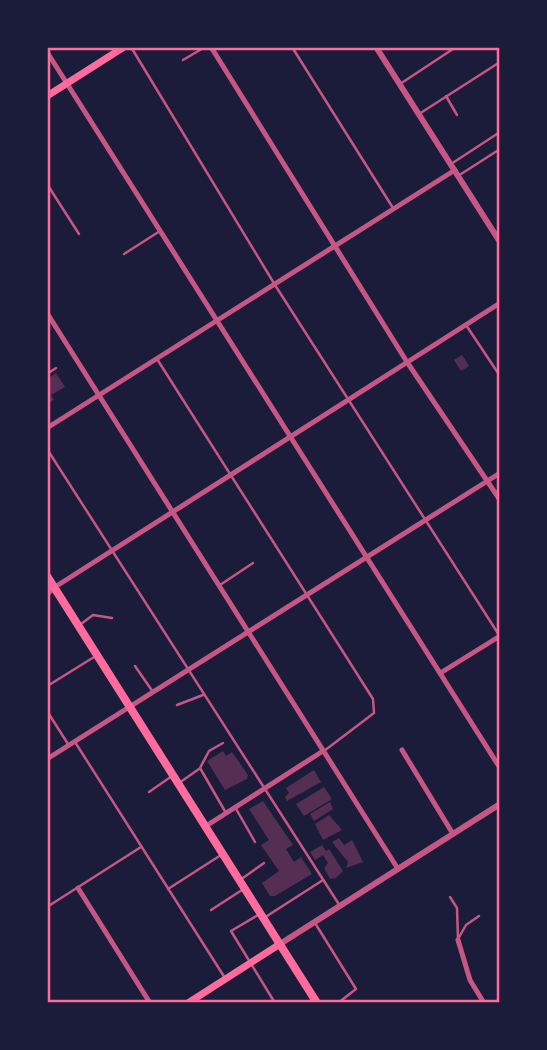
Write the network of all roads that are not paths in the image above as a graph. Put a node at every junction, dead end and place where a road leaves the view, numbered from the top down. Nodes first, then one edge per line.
1 (124, 47) edge
2 (131, 47) edge
3 (205, 47) edge
4 (211, 47) edge
5 (292, 47) edge
6 (376, 47) edge
7 (456, 47) edge
8 (47, 52) edge
9 (183, 60) dead end
10 (500, 62) edge
11 (66, 83) junction
12 (400, 84) junction
13 (47, 96) edge
14 (446, 96) junction
15 (419, 114) junction
16 (457, 115) dead end
17 (500, 132) edge
18 (500, 149) edge
19 (455, 170) junction
20 (47, 184) edge
21 (393, 208) junction
22 (160, 231) junction
23 (79, 234) dead end
24 (500, 242) edge
25 (334, 247) junction
26 (124, 254) dead end
27 (275, 285) junction
28 (500, 303) edge
29 (47, 313) edge
30 (217, 321) junction
31 (466, 324) junction
32 (157, 359) junction
33 (407, 362) junction
34 (56, 368) dead end
35 (47, 374) edge
36 (500, 376) edge
37 (99, 396) junction
38 (348, 400) junction
39 (47, 428) edge
40 (290, 436) junction
41 (47, 449) edge
42 (54, 460) junction
43 (47, 464) edge
44 (500, 473) edge
45 (230, 475) junction
46 (488, 480) junction
47 (500, 500) edge
48 (171, 512) junction
49 (425, 519) junction
50 (110, 551) junction
51 (368, 556) junction
52 (253, 562) dead end
53 (47, 576) edge
54 (220, 585) junction
55 (55, 587) junction
56 (47, 594) edge
57 (306, 596) junction
58 (112, 618) dead end
59 (79, 626) junction
60 (251, 632) junction
61 (500, 636) edge
62 (97, 655) junction
63 (135, 666) dead end
64 (188, 671) junction
65 (442, 672) junction
66 (47, 683) edge
67 (153, 692) junction
68 (203, 695) junction
69 (177, 705) dead end
70 (130, 706) junction
71 (47, 711) edge
72 (72, 743) junction
73 (223, 743) dead end
74 (402, 750) dead end
75 (323, 751) junction
76 (47, 760) edge
77 (200, 768) junction
78 (500, 768) edge
79 (176, 779) junction
80 (263, 790) junction
81 (149, 792) dead end
82 (500, 804) edge
83 (235, 807) junction
84 (226, 813) junction
85 (206, 826) junction
86 (453, 834) junction
87 (256, 842) dead end
88 (141, 847) junction
89 (224, 853) junction
90 (264, 863) dead end
91 (398, 869) junction
92 (240, 880) junction
93 (323, 880) junction
94 (78, 888) junction
95 (245, 888) junction
96 (168, 889) junction
97 (450, 897) dead end
98 (340, 906) junction
99 (47, 908) edge
100 (211, 910) dead end
101 (262, 916) junction
102 (479, 916) dead end
103 (314, 922) junction
104 (458, 940) junction
105 (280, 944) junction
106 (249, 964) junction
107 (225, 979) junction
108 (315, 1000) edge
109 (150, 1003) edge
110 (188, 1003) edge
111 (275, 1003) edge
112 (305, 1003) edge
113 (338, 1003) edge
114 (484, 1003) edge

1 - 11 main road
2 - 27 lane
3 - 9 lane
4 - 25 street
5 - 21 lane
6 - 12 street
7 - 12 lane
8 - 11 street
10 - 14 lane
11 - 13 main road
11 - 22 street
12 - 15 street
14 - 15 lane
14 - 16 lane
15 - 19 street
17 - 19 lane
18 - 19 lane
19 - 21 street
19 - 24 street
20 - 23 lane
21 - 25 street
22 - 26 lane
22 - 30 street
25 - 27 street
25 - 33 street
27 - 30 street
27 - 38 lane
28 - 31 street
29 - 37 street
30 - 32 street
30 - 40 street
31 - 33 street
31 - 36 lane
32 - 37 street
32 - 45 lane
33 - 38 street
33 - 46 street
34 - 35 lane
37 - 39 street
37 - 48 street
38 - 40 street
38 - 49 lane
40 - 45 street
40 - 51 street
41 - 42 lane
42 - 43 lane
42 - 50 lane
44 - 46 street
45 - 48 street
45 - 57 lane
46 - 47 street
46 - 49 street
48 - 50 street
48 - 54 street
49 - 51 street
49 - 61 lane
50 - 55 street
50 - 64 lane
51 - 57 street
51 - 65 street
52 - 54 lane
53 - 55 main road
54 - 60 street
55 - 56 street
55 - 59 main road
57 - 60 street
57 - 75 lane
58 - 59 lane
59 - 62 main road
60 - 64 street
60 - 75 street
61 - 65 street
62 - 66 lane
62 - 70 main road
63 - 67 lane
64 - 67 street
64 - 68 lane
65 - 78 street
67 - 70 street
68 - 69 lane
68 - 80 lane
70 - 72 street
70 - 79 main road
71 - 72 lane
72 - 76 street
72 - 88 lane
73 - 77 lane
74 - 86 street
75 - 80 street
75 - 91 street
77 - 79 lane
77 - 84 lane
79 - 81 lane
79 - 85 main road
80 - 83 street
80 - 93 lane
82 - 86 street
83 - 84 street
83 - 87 lane
84 - 85 street
85 - 89 main road
86 - 91 street
88 - 94 lane
88 - 96 lane
89 - 92 main road
89 - 96 lane
90 - 92 lane
91 - 98 street
92 - 95 main road
93 - 98 lane
93 - 101 lane
94 - 99 lane
94 - 109 street
95 - 100 lane
95 - 101 main road
96 - 107 lane
97 - 104 lane
98 - 103 street
101 - 105 main road
101 - 106 lane
102 - 104 lane
103 - 105 street
103 - 113 lane
104 - 114 street
105 - 106 main road
105 - 108 main road
106 - 107 main road
106 - 111 lane
107 - 110 main road
108 - 112 lane

